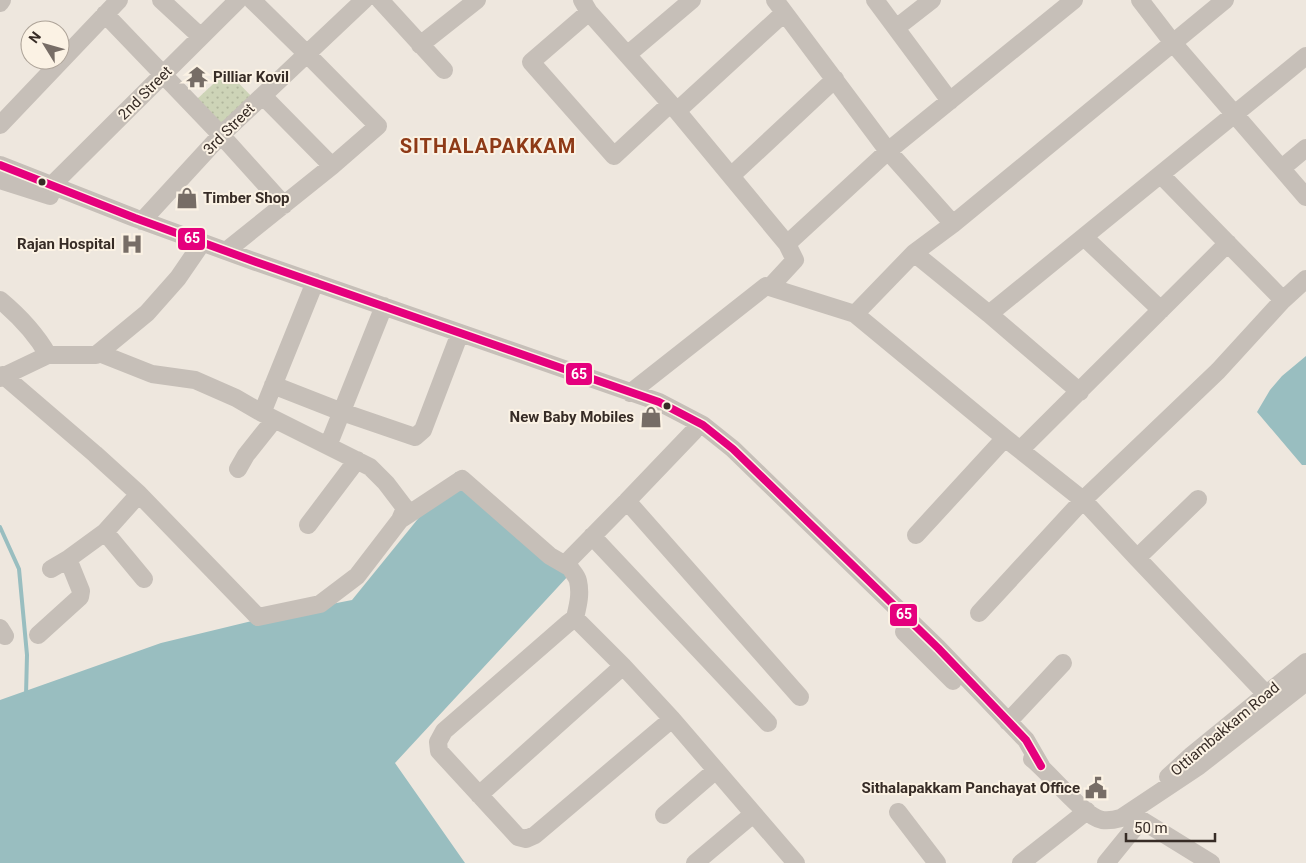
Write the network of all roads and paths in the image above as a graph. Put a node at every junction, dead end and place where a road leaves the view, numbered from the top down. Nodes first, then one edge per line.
1 (119, 0) edge
2 (161, 0) edge
3 (238, 0) edge
4 (252, 0) edge
5 (364, 0) edge
6 (380, 0) edge
7 (476, 0) edge
8 (692, 0) edge
9 (875, 0) edge
10 (932, 0) edge
11 (1074, 0) edge
12 (1140, 0) edge
13 (1225, 0) edge
14 (586, 6) edge
15 (780, 6) edge
16 (105, 14) junction
17 (896, 28) junction
18 (201, 37) junction
19 (1173, 43) junction
20 (420, 45) junction
21 (307, 54) junction
22 (627, 55) junction
23 (1306, 56) edge
24 (444, 70) dead end
25 (163, 75) junction
26 (835, 80) junction
27 (263, 96) junction
28 (950, 101) junction
29 (673, 107) junction
30 (1235, 114) junction
31 (0, 125) edge
32 (221, 135) junction
33 (1306, 148) edge
34 (888, 151) junction
35 (0, 165) edge
36 (332, 166) junction
37 (1282, 168) junction
38 (1161, 175) junction
39 (731, 176) junction
40 (0, 180) edge
41 (52, 185) junction
42 (1306, 197) edge
43 (284, 204) junction
44 (138, 220) junction
45 (953, 224) junction
46 (1084, 237) junction
47 (202, 243) junction
48 (1228, 243) junction
49 (787, 244) junction
50 (226, 251) junction
51 (914, 253) junction
52 (1306, 278) edge
53 (315, 282) junction
54 (770, 287) junction
55 (0, 300) edge
56 (1283, 300) junction
57 (384, 306) junction
58 (1161, 310) junction
59 (855, 314) junction
60 (989, 314) junction
61 (460, 333) junction
62 (99, 353) junction
63 (48, 355) junction
64 (2, 377) edge
65 (273, 385) junction
66 (1080, 392) junction
67 (630, 393) junction
68 (342, 412) junction
69 (268, 416) junction
70 (694, 431) junction
71 (1005, 438) junction
72 (328, 446) junction
73 (1020, 450) junction
74 (357, 460) junction
75 (238, 469) dead end
76 (139, 494) junction
77 (1198, 499) dead end
78 (626, 500) junction
79 (1084, 500) junction
80 (400, 520) junction
81 (308, 525) dead end
82 (105, 532) junction
83 (916, 535) dead end
84 (592, 536) junction
85 (1137, 558) junction
86 (68, 559) junction
87 (569, 566) junction
88 (51, 569) dead end
89 (144, 579) dead end
90 (979, 613) dead end
91 (575, 618) junction
92 (38, 635) dead end
93 (1306, 662) edge
94 (1063, 663) dead end
95 (622, 666) junction
96 (1306, 682) edge
97 (1266, 694) junction
98 (800, 697) dead end
99 (672, 719) junction
100 (1008, 722) junction
101 (768, 724) dead end
102 (1042, 766) junction
103 (716, 770) junction
104 (478, 795) junction
105 (1147, 800) junction
106 (1087, 811) junction
107 (898, 812) dead end
108 (753, 814) junction
109 (664, 816) dead end
110 (1136, 817) junction
111 (787, 860) edge
112 (695, 863) edge
113 (937, 863) edge
114 (1021, 863) edge
115 (1106, 863) edge
116 (1211, 863) edge

1 - 16 street
2 - 18 street
3 - 18 street, 2nd Street
4 - 21 street
5 - 21 street, 3rd Street
6 - 20 street
7 - 20 street
8 - 22 street
9 - 17 street
10 - 17 street
11 - 28 street
12 - 19 street
13 - 19 street
14 - 22 street
14 - 29 street
15 - 26 street
15 - 29 street
16 - 25 street
16 - 31 street
17 - 28 street
18 - 25 street, 2nd Street
19 - 30 street
19 - 45 street
20 - 24 street
21 - 27 street, 3rd Street
21 - 36 street
22 - 29 street
23 - 30 street
25 - 32 street
25 - 41 street, 2nd Street
26 - 34 street
26 - 39 street
27 - 32 street, 3rd Street
27 - 36 street
28 - 34 street
29 - 39 street
30 - 37 street
30 - 38 street
32 - 43 street
32 - 44 street, 3rd Street
33 - 37 street
34 - 45 street
34 - 49 street
35 - 41 street, Ottiambakkam Road
36 - 43 street
37 - 42 street
38 - 46 street
38 - 48 street
39 - 49 street
40 - 44 street, Ottiambakkam Road
41 - 44 street, Ottiambakkam Road
43 - 50 street
44 - 47 street, Ottiambakkam Road
45 - 51 street
46 - 58 street
46 - 60 street
47 - 50 street, Ottiambakkam Road
47 - 62 street
48 - 56 street
48 - 58 street
49 - 54 street
50 - 53 street, Ottiambakkam Road
51 - 59 street
51 - 60 street
52 - 56 street
53 - 57 street, Ottiambakkam Road
53 - 65 street
54 - 59 street
54 - 67 street
55 - 63 street
56 - 79 street
57 - 61 street, Ottiambakkam Road
57 - 68 street
58 - 66 street
59 - 71 street
60 - 66 street
61 - 67 street, Ottiambakkam Road
61 - 68 street
62 - 63 street
62 - 69 street
63 - 64 street
64 - 76 street
65 - 68 street
65 - 69 street
66 - 73 street
67 - 70 street, Ottiambakkam Road
67 - 100 street, Ottiambakkam Road
68 - 72 street
69 - 72 street
69 - 75 street
70 - 78 street
70 - 102 street, Ottiambakkam Road
71 - 73 street
71 - 83 street
72 - 74 street
73 - 79 street
74 - 80 street
74 - 81 street
76 - 80 street
76 - 82 street
77 - 85 street
78 - 84 street
78 - 98 street
79 - 85 street
79 - 90 street
80 - 87 street
82 - 86 street
82 - 89 street
84 - 87 street
84 - 101 street
85 - 97 street
86 - 88 street
86 - 92 street
87 - 91 street
91 - 95 street
91 - 104 street
93 - 97 street, Ottiambakkam Road
94 - 100 street
95 - 99 street
95 - 104 street
96 - 105 street, Ottiambakkam Road
97 - 105 street, Ottiambakkam Road
99 - 103 street
99 - 104 street
100 - 102 street, Ottiambakkam Road
102 - 106 street, Ottiambakkam Road
103 - 108 street
103 - 109 street
105 - 110 street, Ottiambakkam Road
106 - 110 street, Ottiambakkam Road
106 - 114 street
107 - 113 street
108 - 111 street
108 - 112 street
110 - 115 street
110 - 116 street

